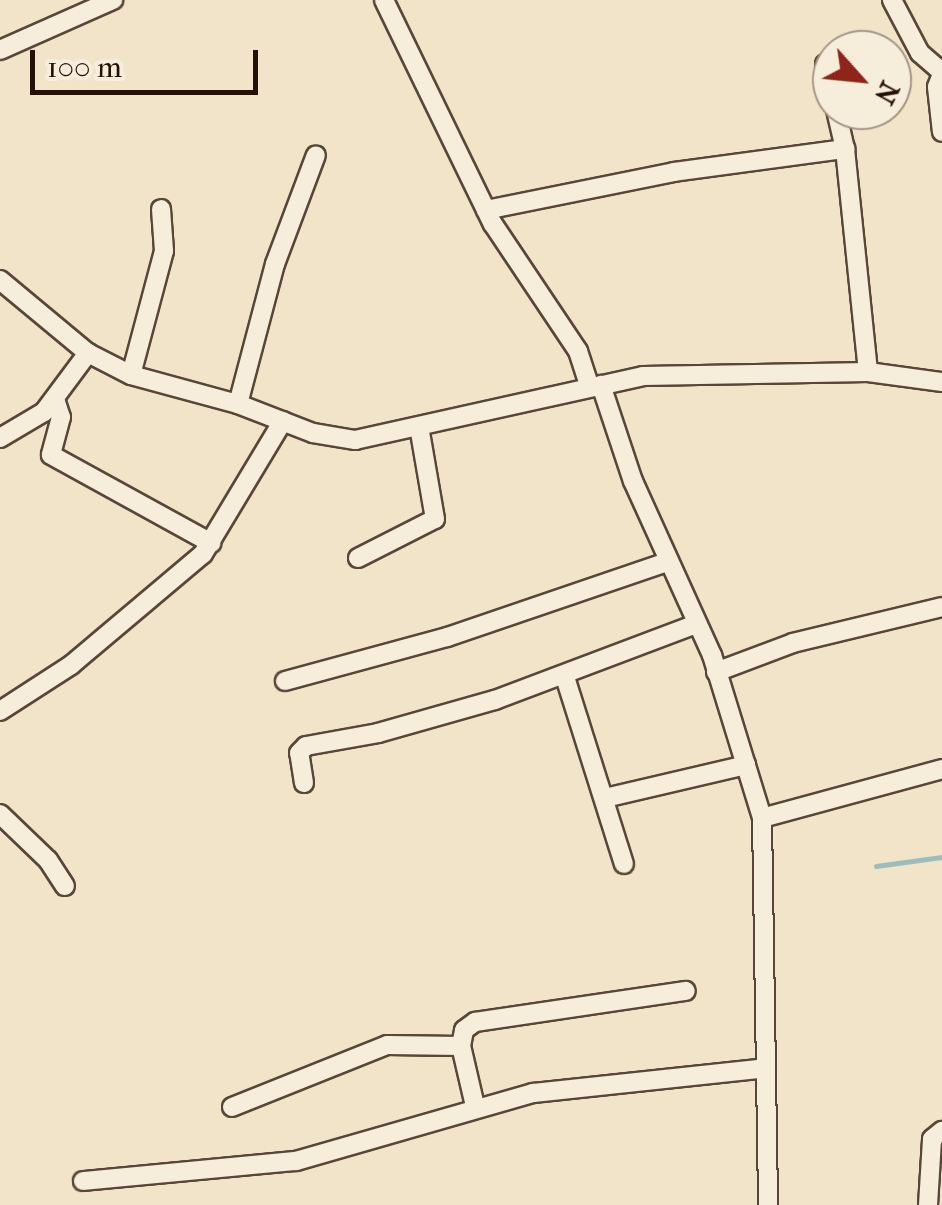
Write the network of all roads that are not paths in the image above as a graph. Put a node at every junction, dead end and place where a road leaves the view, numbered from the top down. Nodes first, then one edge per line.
1 (113, 0) edge
2 (384, 0) edge
3 (892, 0) edge
4 (0, 50) edge
5 (941, 79) edge
6 (841, 130) edge
7 (942, 132) edge
8 (845, 149) junction
9 (316, 155) dead end
10 (161, 209) dead end
11 (486, 210) junction
12 (0, 280) edge
13 (88, 353) junction
14 (868, 372) junction
15 (131, 374) junction
16 (942, 382) edge
17 (595, 386) junction
18 (56, 398) junction
19 (238, 404) junction
20 (284, 421) junction
21 (419, 426) junction
22 (0, 438) edge
23 (210, 544) junction
24 (358, 558) dead end
25 (667, 562) junction
26 (942, 607) edge
27 (696, 624) junction
28 (716, 672) junction
29 (565, 677) junction
30 (285, 680) dead end
31 (0, 711) edge
32 (746, 765) junction
33 (942, 769) edge
34 (304, 782) dead end
35 (605, 798) junction
36 (0, 814) edge
37 (762, 818) junction
38 (624, 864) dead end
39 (65, 886) dead end
40 (686, 991) dead end
41 (461, 1046) junction
42 (766, 1068) junction
43 (475, 1106) junction
44 (232, 1107) dead end
45 (942, 1131) edge
46 (83, 1181) dead end
47 (768, 1205) edge
48 (928, 1205) edge

1 - 4 street
2 - 11 street
3 - 5 street
5 - 7 street
6 - 8 street
8 - 11 street
8 - 14 street
9 - 19 street
10 - 15 street
11 - 17 street
12 - 13 street
13 - 15 street
13 - 18 street
14 - 16 street
14 - 17 street
15 - 19 street
17 - 21 street
17 - 25 street
18 - 22 street
18 - 23 street
19 - 20 street
20 - 21 street
20 - 23 street
21 - 24 street
23 - 31 street
25 - 27 street
25 - 30 street
26 - 28 street
27 - 28 street
27 - 29 street
28 - 32 street
29 - 34 street
29 - 35 street
32 - 35 street
32 - 37 street
33 - 37 street
35 - 38 street
36 - 39 street
37 - 42 street
40 - 41 street
41 - 43 street
41 - 44 street
42 - 43 street
42 - 47 street
43 - 46 street
45 - 48 street

